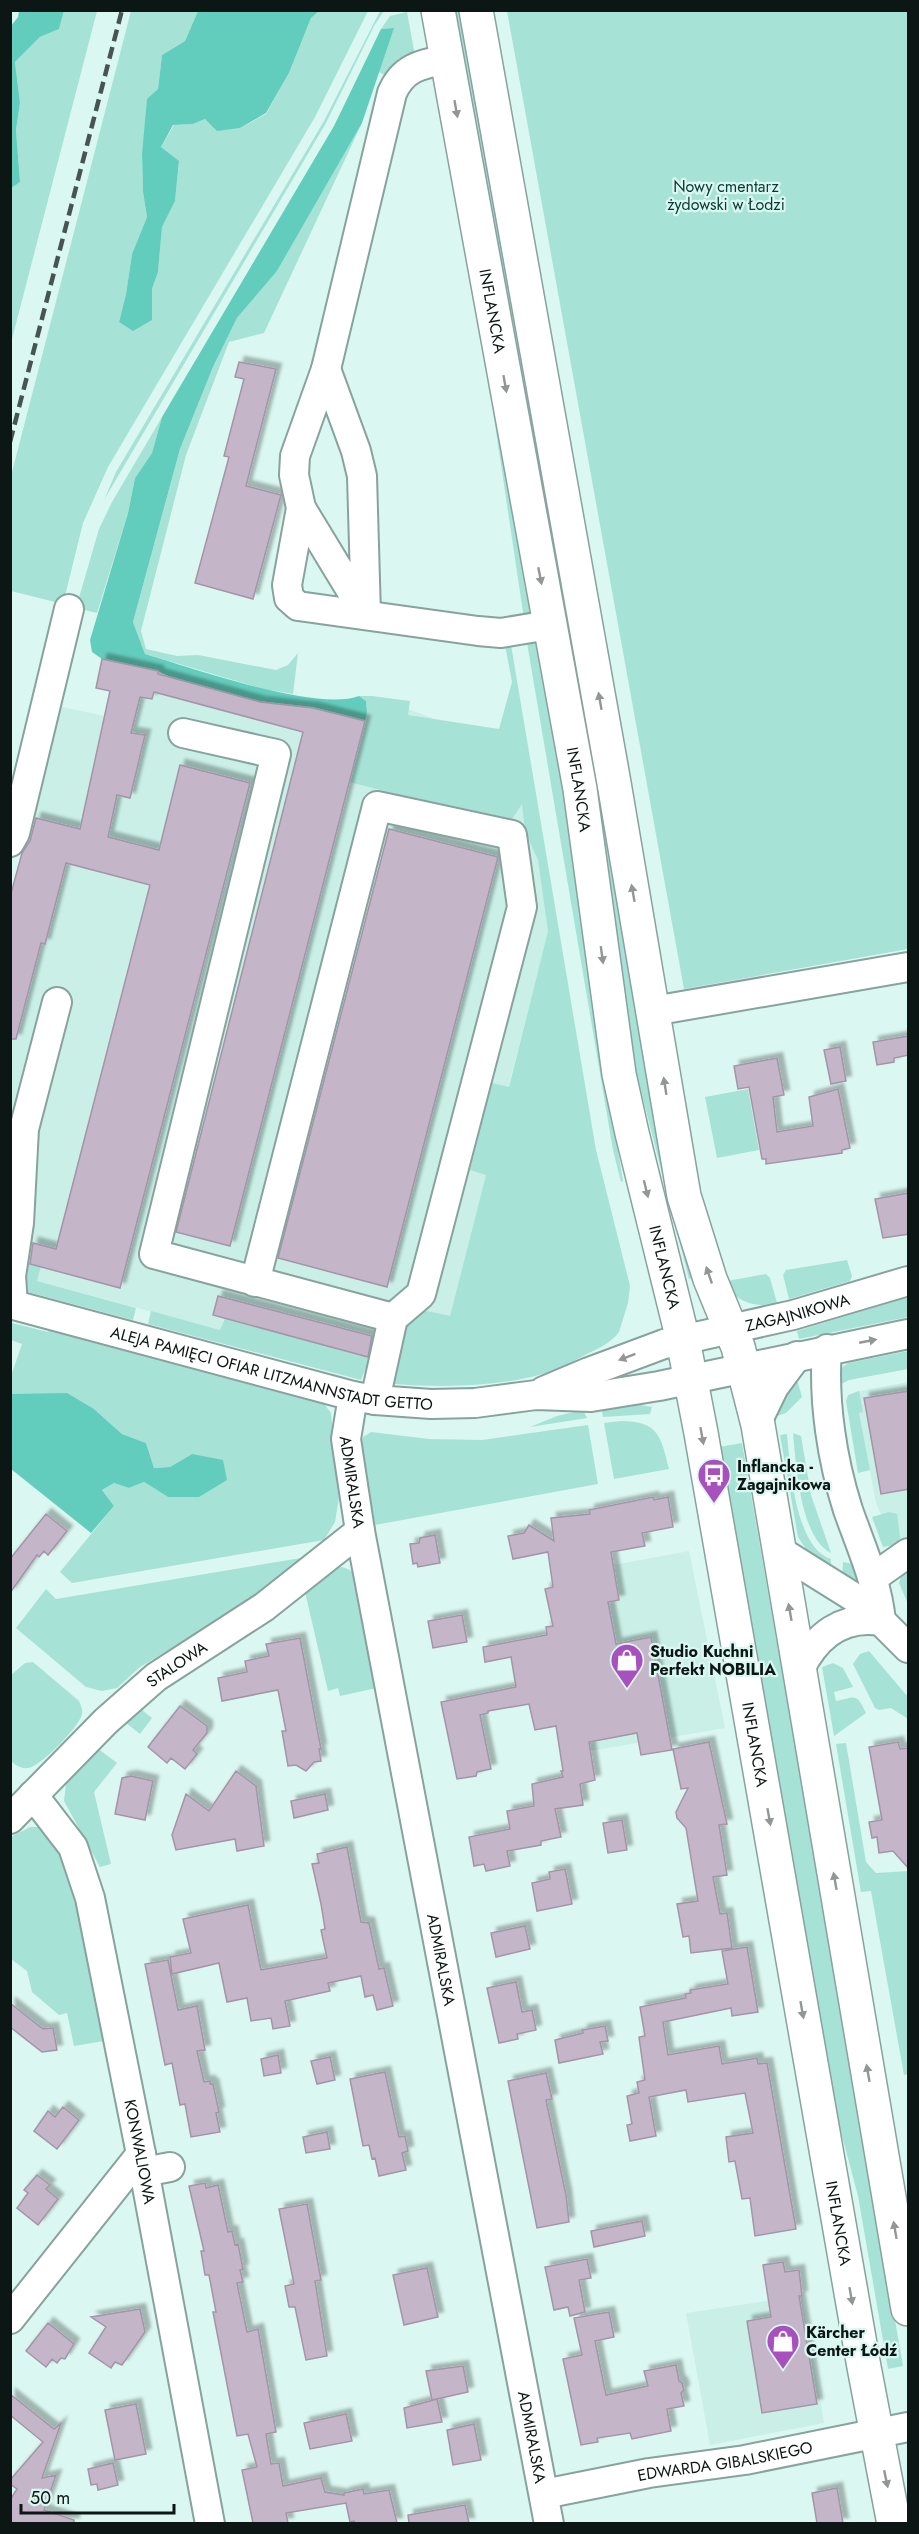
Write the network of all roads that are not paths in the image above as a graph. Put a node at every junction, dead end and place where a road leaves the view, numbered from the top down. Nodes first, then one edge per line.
1 (438, 10) edge
2 (476, 10) edge
3 (447, 59) junction
4 (326, 369) junction
5 (301, 508) junction
6 (69, 609) dead end
7 (366, 615) junction
8 (549, 625) junction
9 (183, 733) dead end
10 (10, 842) edge
11 (909, 967) edge
12 (57, 1002) dead end
13 (653, 1011) junction
14 (909, 1281) edge
15 (255, 1282) junction
16 (11, 1305) edge
17 (393, 1318) junction
18 (731, 1329) junction
19 (909, 1334) edge
20 (683, 1340) junction
21 (827, 1349) junction
22 (797, 1356) junction
23 (745, 1367) junction
24 (691, 1379) junction
25 (536, 1395) junction
26 (364, 1398) junction
27 (757, 1422) junction
28 (360, 1531) junction
29 (780, 1551) junction
30 (909, 1553) edge
31 (874, 1577) junction
32 (881, 1621) junction
33 (909, 1648) edge
34 (800, 1670) junction
35 (33, 1796) junction
36 (10, 1819) edge
37 (152, 2164) junction
38 (909, 2309) edge
39 (10, 2319) edge
40 (909, 2427) edge
41 (877, 2434) junction
42 (544, 2494) junction
43 (210, 2523) edge
44 (549, 2523) edge
45 (894, 2523) edge

1 - 3 main road, INFLANCKA
13 -> 2 main road
3 - 4 street
3 -> 8 main road, INFLANCKA
4 - 5 street
4 - 7 street
5 - 7 street
5 - 7 street
6 - 10 street
7 - 8 street
8 -> 20 main road, INFLANCKA
9 - 15 street
11 - 13 street
12 - 16 street
18 -> 13 main road
14 - 18 street, ZAGAJNIKOWA
15 - 17 street
15 - 17 street
16 - 26 street, ALEJA PAMIĘCI OFIAR LITZMANNSTADT GETTO
17 - 26 street, ADMIRALSKA
18 - 20 street, ZAGAJNIKOWA
18 - 23 main road
21 -> 19 street
20 - 24 main road, INFLANCKA
20 -> 25 street, ALEJA PAMIĘCI OFIAR LITZMANNSTADT GETTO
21 - 22 street
21 - 31 street
22 - 23 street
22 - 27 street
23 - 24 street
23 - 27 main road
24 - 25 street, ALEJA PAMIĘCI OFIAR LITZMANNSTADT GETTO
24 -> 41 main road, INFLANCKA
25 - 26 street, ALEJA PAMIĘCI OFIAR LITZMANNSTADT GETTO
26 - 28 street, ADMIRALSKA
27 - 29 main road
28 - 35 street, STALOWA
28 - 42 street, ADMIRALSKA
29 - 32 street
34 -> 29 main road
30 - 31 street
31 - 32 street
32 - 33 street
32 - 34 street
38 -> 34 main road
35 - 36 street, STALOWA
35 - 37 street, KONWALIOWA
37 - 39 street
37 - 43 street, KONWALIOWA
40 - 41 street, EDWARDA GIBALSKIEGO
41 - 42 street, EDWARDA GIBALSKIEGO
41 -> 45 main road, INFLANCKA
42 - 44 street, ADMIRALSKA

